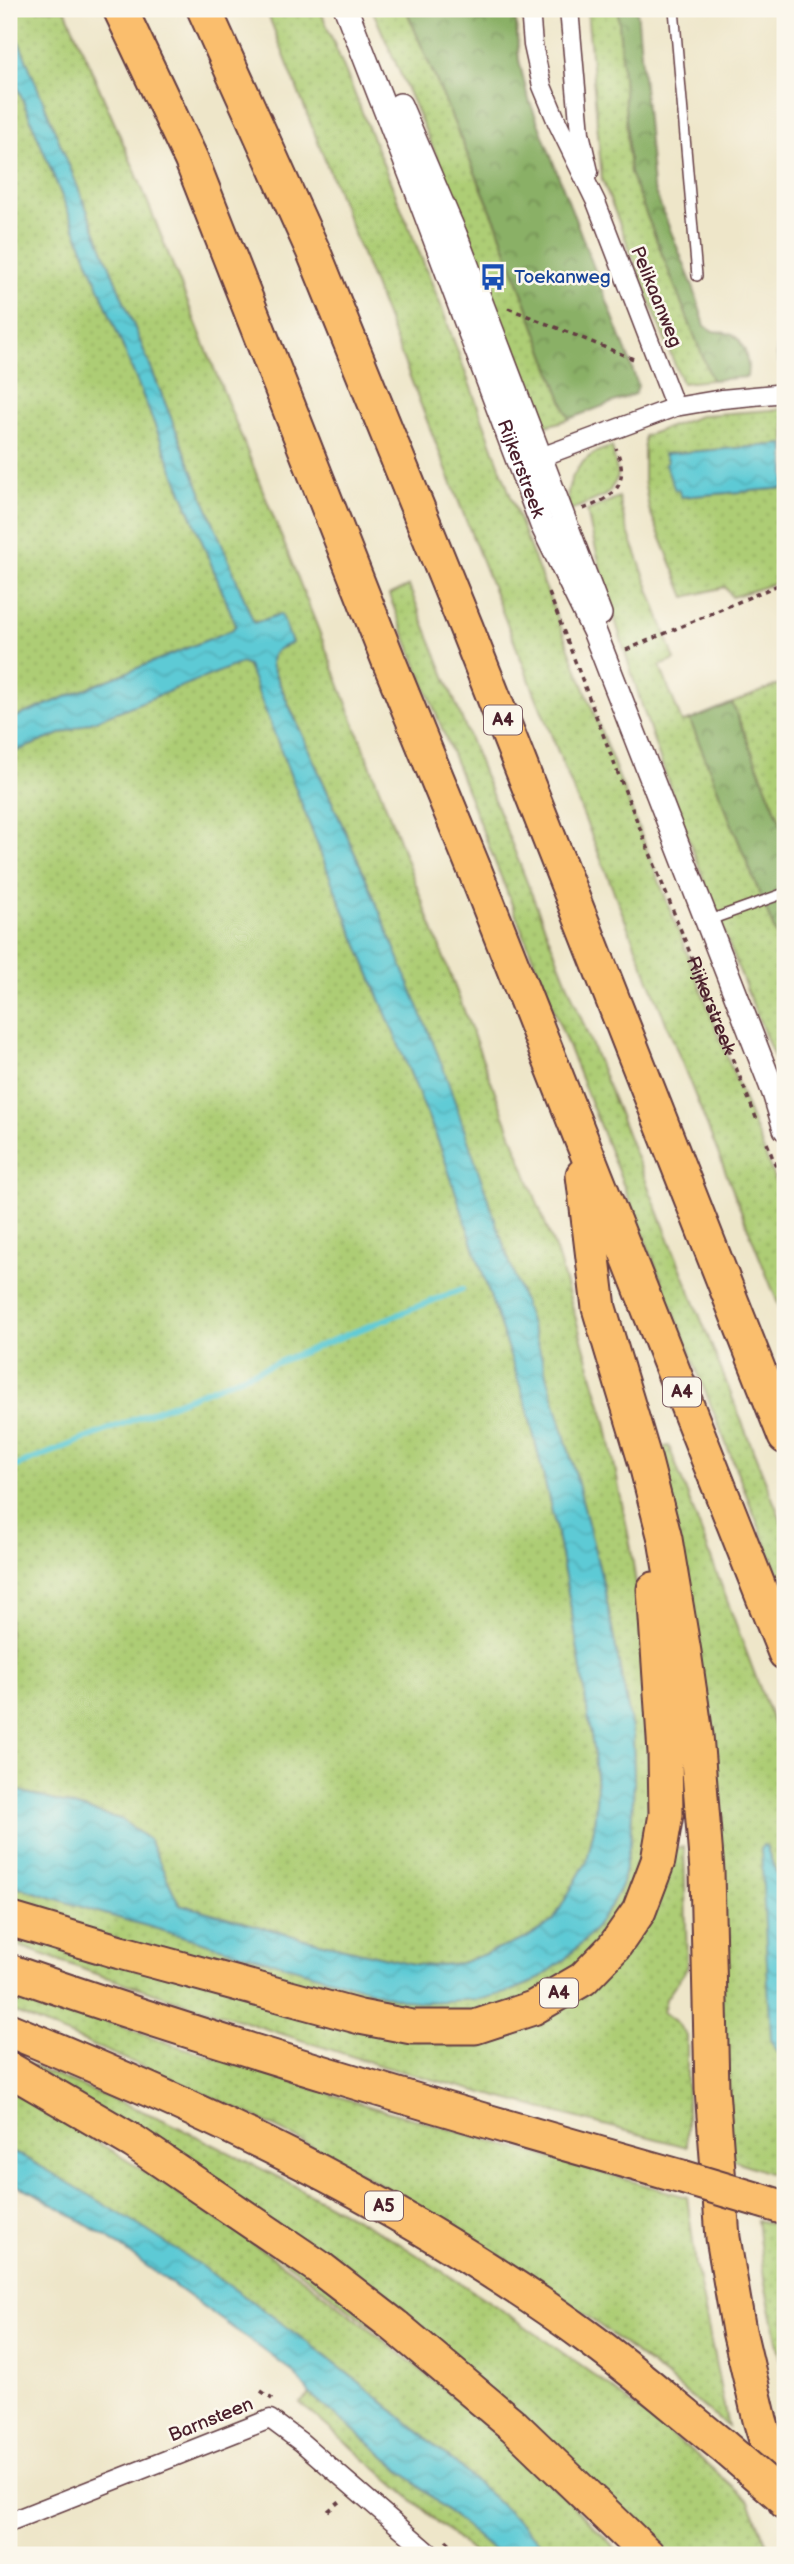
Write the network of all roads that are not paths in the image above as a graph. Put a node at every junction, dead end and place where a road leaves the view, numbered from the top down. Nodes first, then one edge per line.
1 (120, 9) edge
2 (204, 9) edge
3 (346, 9) edge
4 (359, 9) edge
5 (530, 9) edge
6 (569, 9) edge
7 (674, 9) edge
8 (596, 202) junction
9 (697, 276) dead end
10 (785, 393) edge
11 (675, 407) junction
12 (530, 462) junction
13 (785, 893) edge
14 (712, 920) junction
15 (785, 1084) edge
16 (578, 1131) junction
17 (775, 1134) edge
18 (785, 1437) edge
19 (645, 1461) junction
20 (785, 1653) edge
21 (9, 1919) edge
22 (9, 1972) edge
23 (9, 2030) edge
24 (9, 2069) edge
25 (772, 2204) edge
26 (785, 2500) edge
27 (9, 2522) edge
28 (432, 2555) edge
29 (648, 2555) edge

1 - 16 highway, A4
2 - 18 highway, A4
3 - 12 street, Rijkerstreek
4 - 12 street, Rijkerstreek
5 - 8 street, Pelikaanweg
6 - 8 street, Pelikaanweg
7 - 9 lane
8 - 11 street, Pelikaanweg
10 - 11 street
11 - 12 street
12 - 14 street, Rijkerstreek
12 - 14 street, Rijkerstreek
13 - 14 lane
14 - 15 street, Rijkerstreek
14 - 17 street, Rijkerstreek
16 - 19 highway, A4
16 - 20 highway, A4
19 - 21 highway, A4
19 - 26 highway, A4
22 - 25 highway, bridge
23 - 26 highway, A5, bridge
24 - 29 highway
27 - 28 street, Barnsteen

